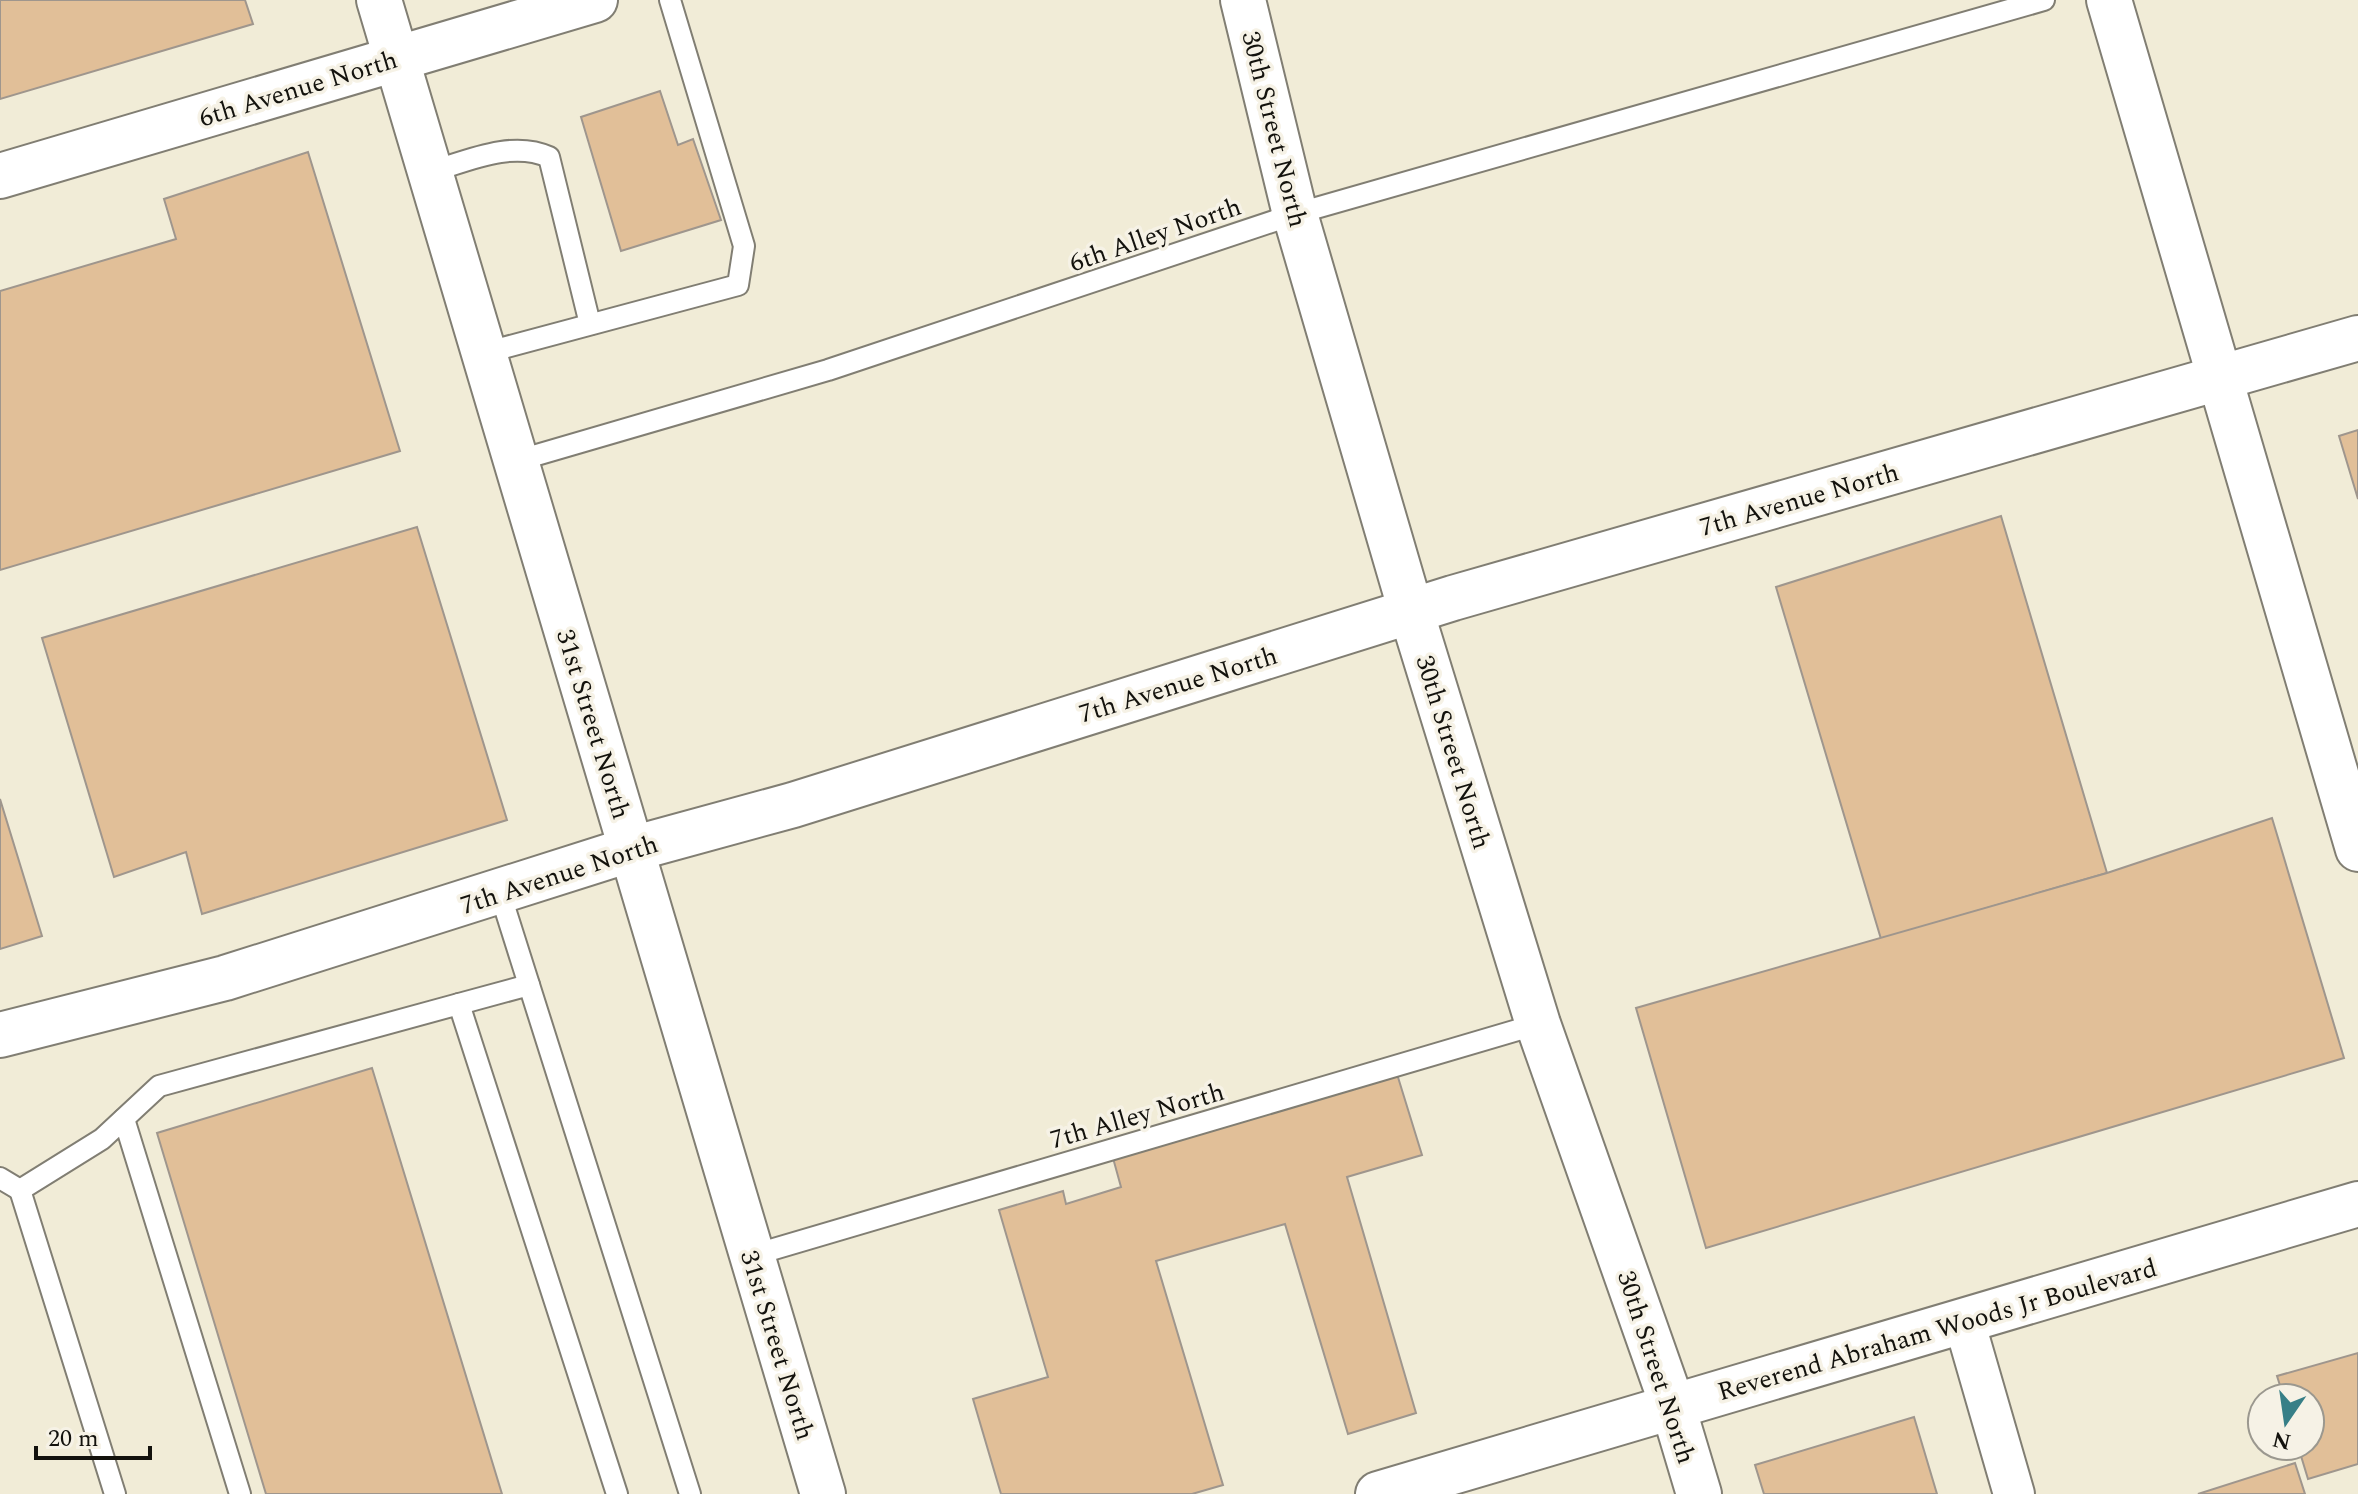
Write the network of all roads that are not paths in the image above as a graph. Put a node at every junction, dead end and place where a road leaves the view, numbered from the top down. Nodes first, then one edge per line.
1 (379, 0) edge
2 (595, 0) edge
3 (670, 0) edge
4 (1243, 0) edge
5 (2044, 0) edge
6 (2109, 0) edge
7 (397, 58) junction
8 (430, 172) junction
9 (0, 176) edge
10 (1295, 214) junction
11 (590, 324) junction
12 (2358, 338) edge
13 (484, 353) junction
14 (2219, 378) junction
15 (516, 461) junction
16 (1411, 611) junction
17 (2347, 773) edge
18 (632, 849) junction
19 (2358, 849) edge
20 (500, 893) junction
21 (529, 985) junction
22 (459, 1004) junction
23 (1538, 1024) junction
24 (0, 1035) edge
25 (124, 1119) junction
26 (0, 1178) edge
27 (20, 1190) junction
28 (2358, 1204) edge
29 (750, 1256) junction
30 (1964, 1321) junction
31 (1673, 1407) junction
32 (115, 1494) edge
33 (240, 1494) edge
34 (617, 1494) edge
35 (690, 1494) edge
36 (823, 1494) edge
37 (1378, 1494) edge
38 (1699, 1494) edge
39 (2014, 1494) edge

1 - 7 street, 31st Street North
2 - 7 street, 6th Avenue North
3 - 11 lane
4 - 10 street, 30th Street North
5 - 10 lane, 6th Alley North
6 - 14 street
7 - 8 street, 31st Street North
7 - 9 street, 6th Avenue North
8 - 11 lane
8 - 13 street, 31st Street North
10 - 15 lane, 6th Alley North
10 - 16 street, 30th Street North
11 - 13 lane
12 - 14 street, 7th Avenue North
13 - 15 street, 31st Street North
14 - 16 street, 7th Avenue North
14 - 17 street
15 - 18 street, 31st Street North
16 - 18 street, 7th Avenue North
16 - 23 street, 30th Street North
17 - 19 street
18 - 20 street, 7th Avenue North
18 - 29 street, 31st Street North
20 - 21 lane
20 - 24 street, 7th Avenue North
21 - 22 lane
21 - 35 lane
22 - 25 lane
22 - 34 lane
23 - 29 lane, 7th Alley North
23 - 31 street, 30th Street North
25 - 27 lane
25 - 33 lane
26 - 27 lane
27 - 32 lane
28 - 30 street, Reverend Abraham Woods Jr Boulevard
29 - 36 street, 31st Street North
30 - 31 street, Reverend Abraham Woods Jr Boulevard
30 - 39 street
31 - 37 street, Reverend Abraham Woods Jr Boulevard
31 - 38 street, 30th Street North

